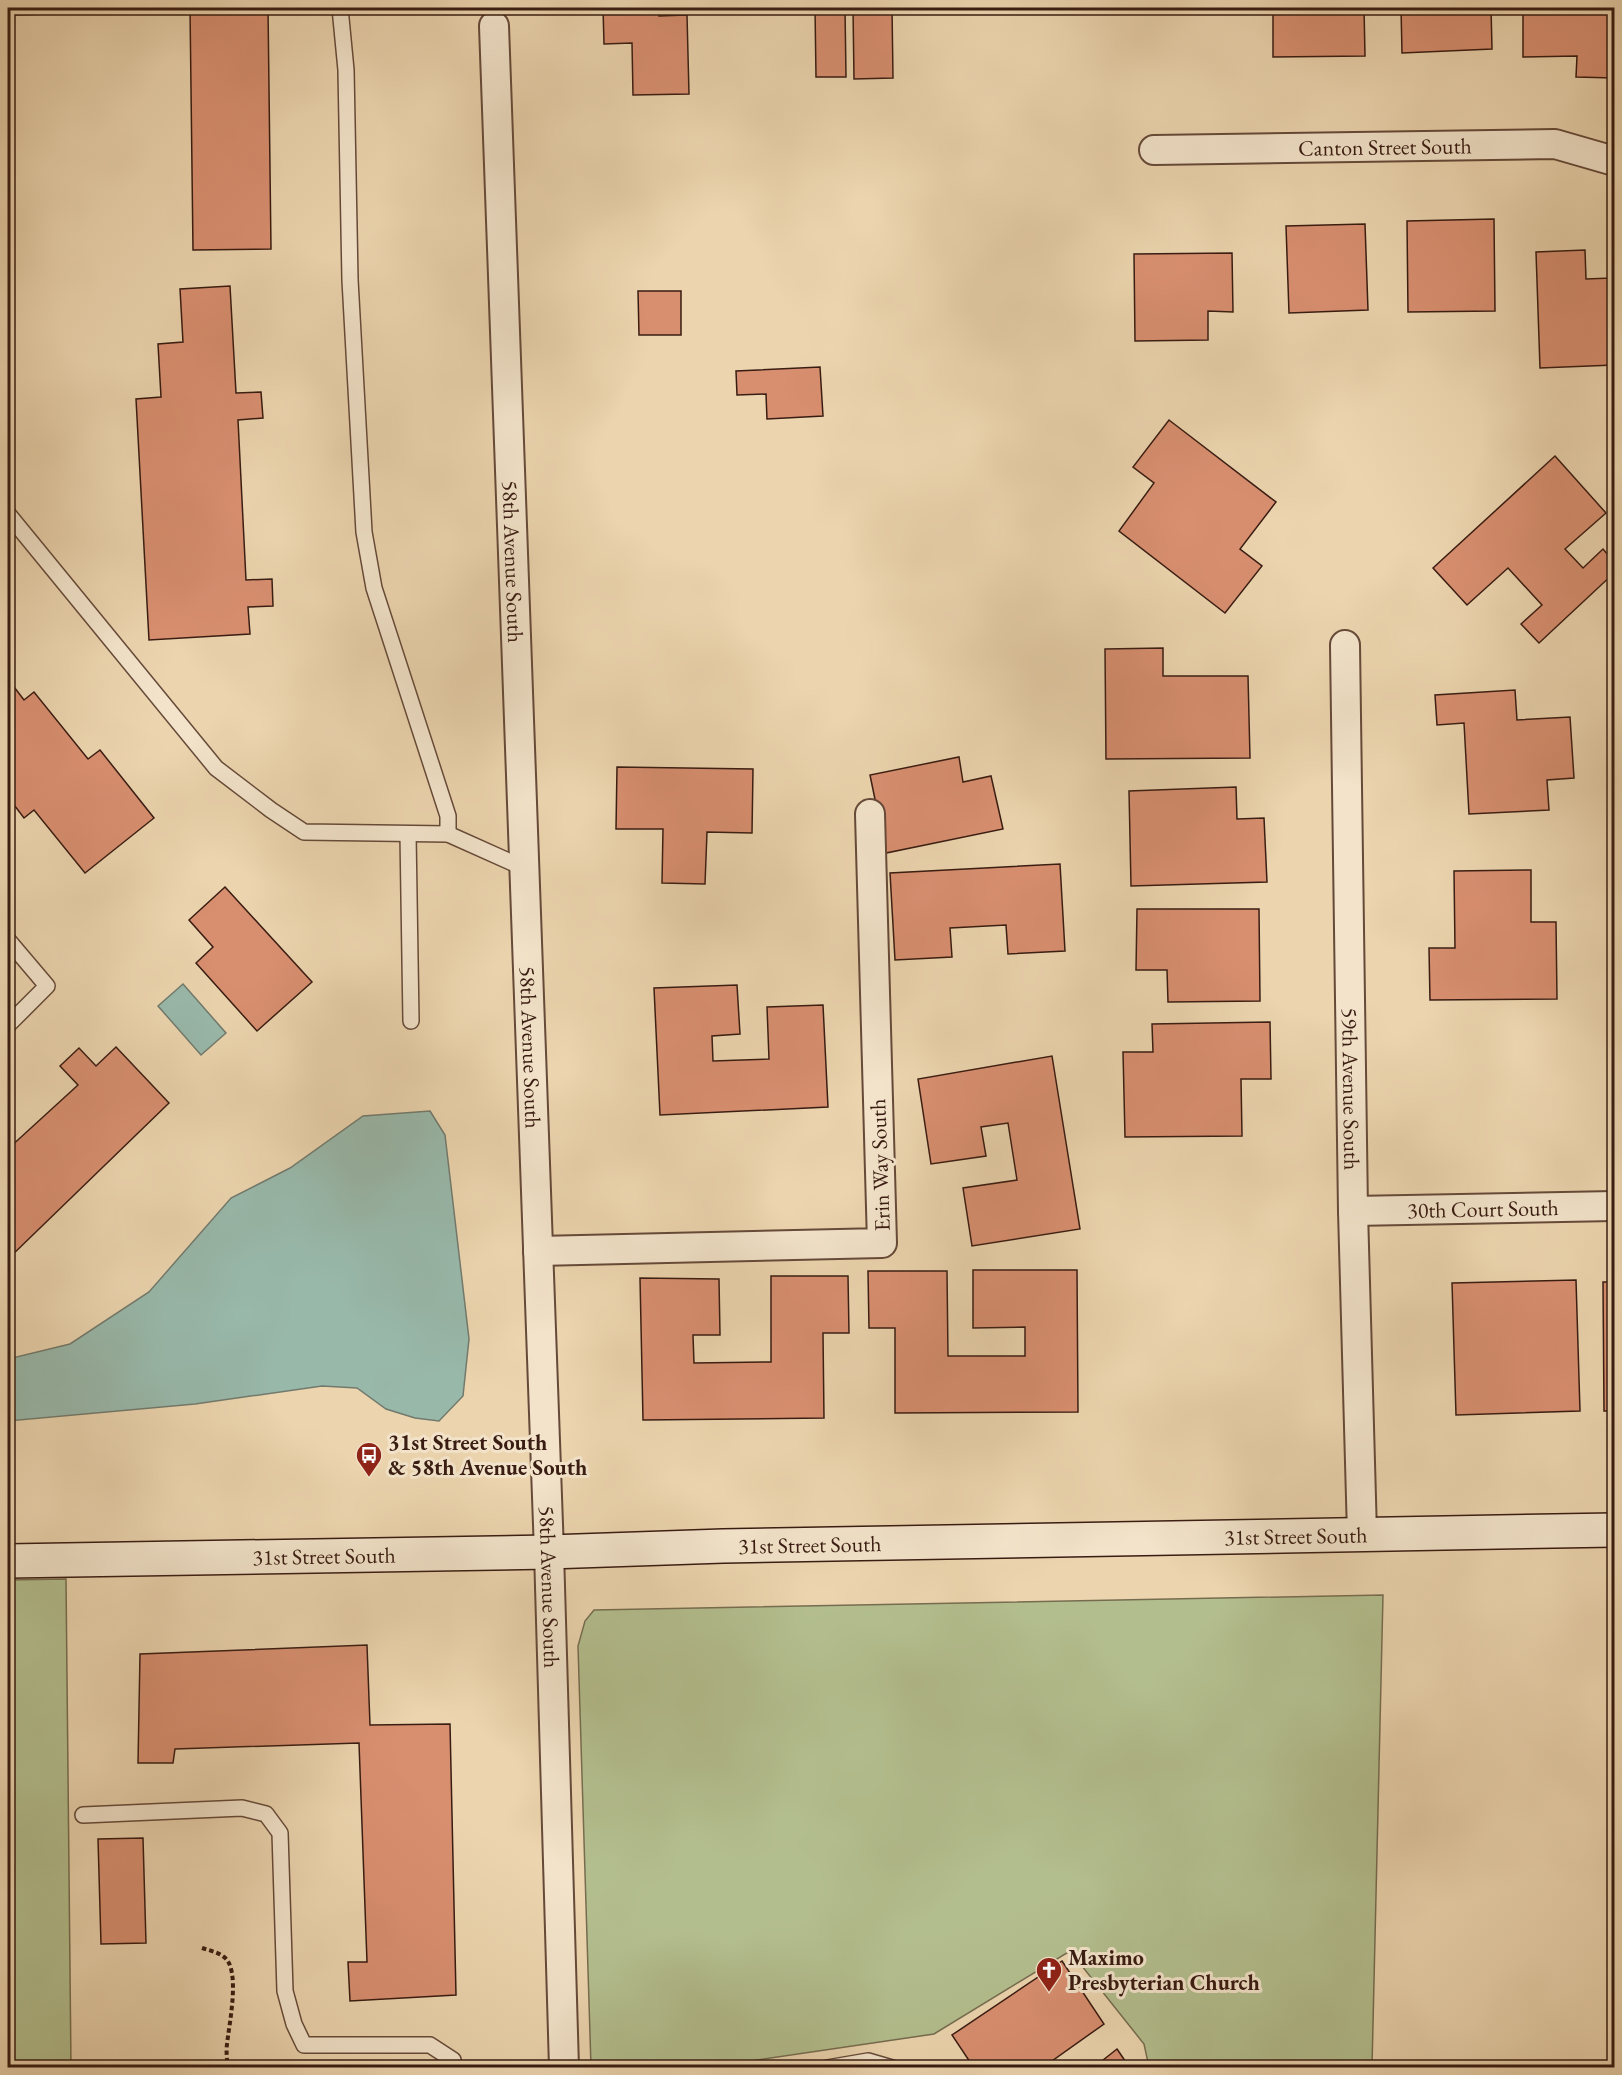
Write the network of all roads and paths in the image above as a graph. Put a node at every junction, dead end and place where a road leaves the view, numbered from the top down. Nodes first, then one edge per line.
1 (340, 8) edge
2 (494, 26) dead end
3 (1154, 150) dead end
4 (1614, 161) edge
5 (8, 514) edge
6 (1345, 645) dead end
7 (870, 814) dead end
8 (408, 834) junction
9 (448, 834) junction
10 (524, 868) junction
11 (8, 940) edge
12 (411, 1021) dead end
13 (8, 1025) edge
14 (1614, 1206) edge
15 (1353, 1211) junction
16 (538, 1251) junction
17 (1614, 1530) edge
18 (1362, 1534) junction
19 (549, 1552) junction
20 (8, 1561) edge
21 (83, 1815) dead end
22 (202, 1948) dead end
23 (228, 2067) edge
24 (454, 2067) edge
25 (564, 2067) edge
26 (827, 2067) edge
27 (892, 2067) edge

1 - 9 lane
2 - 10 street, 58th Avenue South
3 - 4 street, Canton Street South
5 - 8 lane
6 - 15 street, 59th Avenue South
7 - 16 street, Erin Way South
8 - 9 lane
8 - 12 lane
9 - 10 lane
10 - 16 street, 58th Avenue South
11 - 13 lane
14 - 15 street, 30th Court South
15 - 18 street, 59th Avenue South
16 - 19 street, 58th Avenue South
17 - 18 street, 31st Street South
18 - 19 street, 31st Street South
19 - 20 street, 31st Street South
19 - 25 street, 58th Avenue South
21 - 24 lane
22 - 23 path
26 - 27 lane

